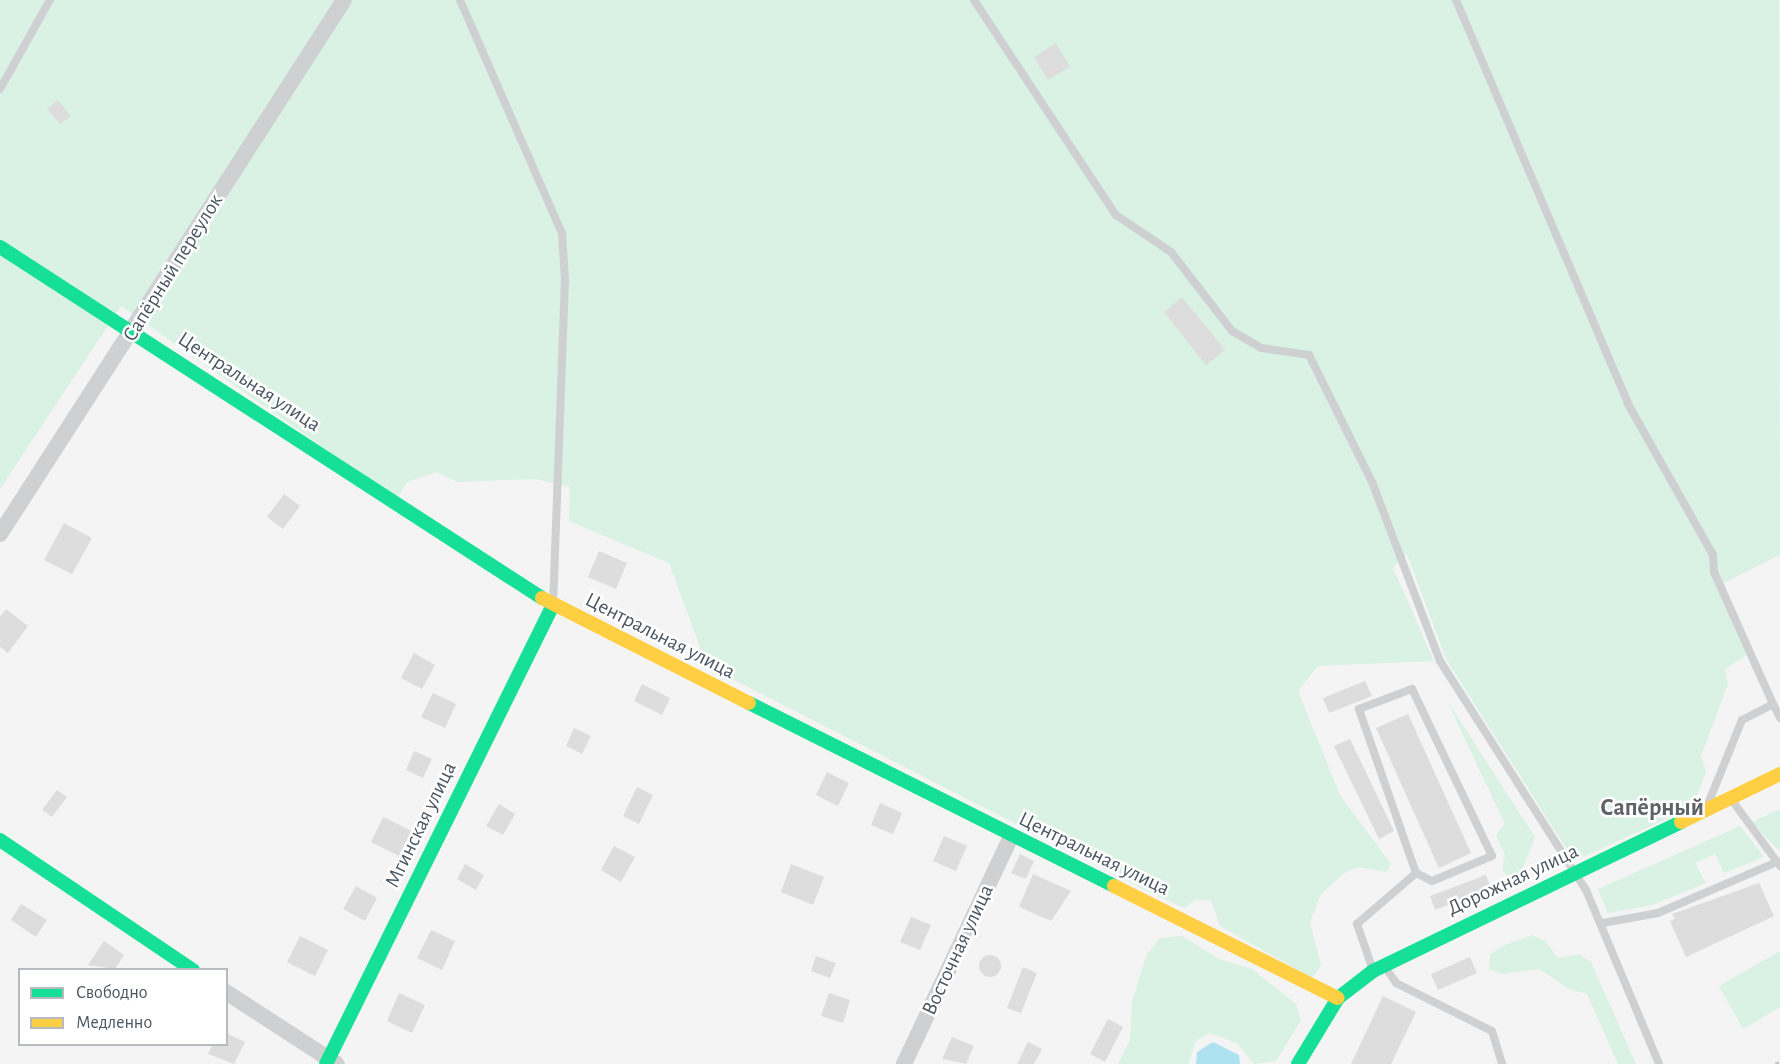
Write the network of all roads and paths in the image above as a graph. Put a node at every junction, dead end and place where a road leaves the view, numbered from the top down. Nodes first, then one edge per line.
1 (50, 0) edge
2 (344, 0) edge
3 (460, 0) edge
4 (974, 0) edge
5 (1456, 0) edge
6 (0, 89) edge
7 (0, 247) edge
8 (134, 331) junction
9 (0, 534) edge
10 (553, 604) junction
11 (1773, 704) junction
12 (1780, 718) edge
13 (1780, 774) edge
14 (1729, 797) junction
15 (1706, 808) junction
16 (1011, 837) junction
17 (0, 840) edge
18 (1778, 864) edge
19 (1416, 873) junction
20 (1573, 875) junction
21 (1603, 923) junction
22 (192, 968) edge
23 (1379, 968) junction
24 (228, 993) edge
25 (1338, 998) junction
26 (1780, 1062) edge
27 (331, 1063) edge
28 (904, 1064) edge
29 (1298, 1064) edge
30 (1502, 1064) edge
31 (1659, 1064) edge
32 (1775, 1064) edge

1 - 6 lane
2 - 8 street, Сапёрный переулок
3 - 10 lane
4 - 20 lane
5 - 11 lane
7 - 8 street, Центральная улица
8 - 9 street, Сапёрный переулок
8 - 10 street, Центральная улица
10 - 16 street, Центральная улица
10 - 27 street, Мгинская улица
11 - 12 lane
11 - 15 lane
13 - 14 street, Дорожная улица
14 - 15 street, Дорожная улица
14 - 18 lane
15 - 20 street, Дорожная улица
16 - 25 street, Центральная улица
16 - 28 street, Восточная улица
17 - 22 street
18 - 21 lane
19 - 19 lane
19 - 23 lane
20 - 21 lane
20 - 23 street, Дорожная улица
21 - 31 lane
23 - 25 street, Дорожная улица
23 - 30 lane
24 - 27 street
25 - 29 street, Дорожная улица
26 - 32 path

